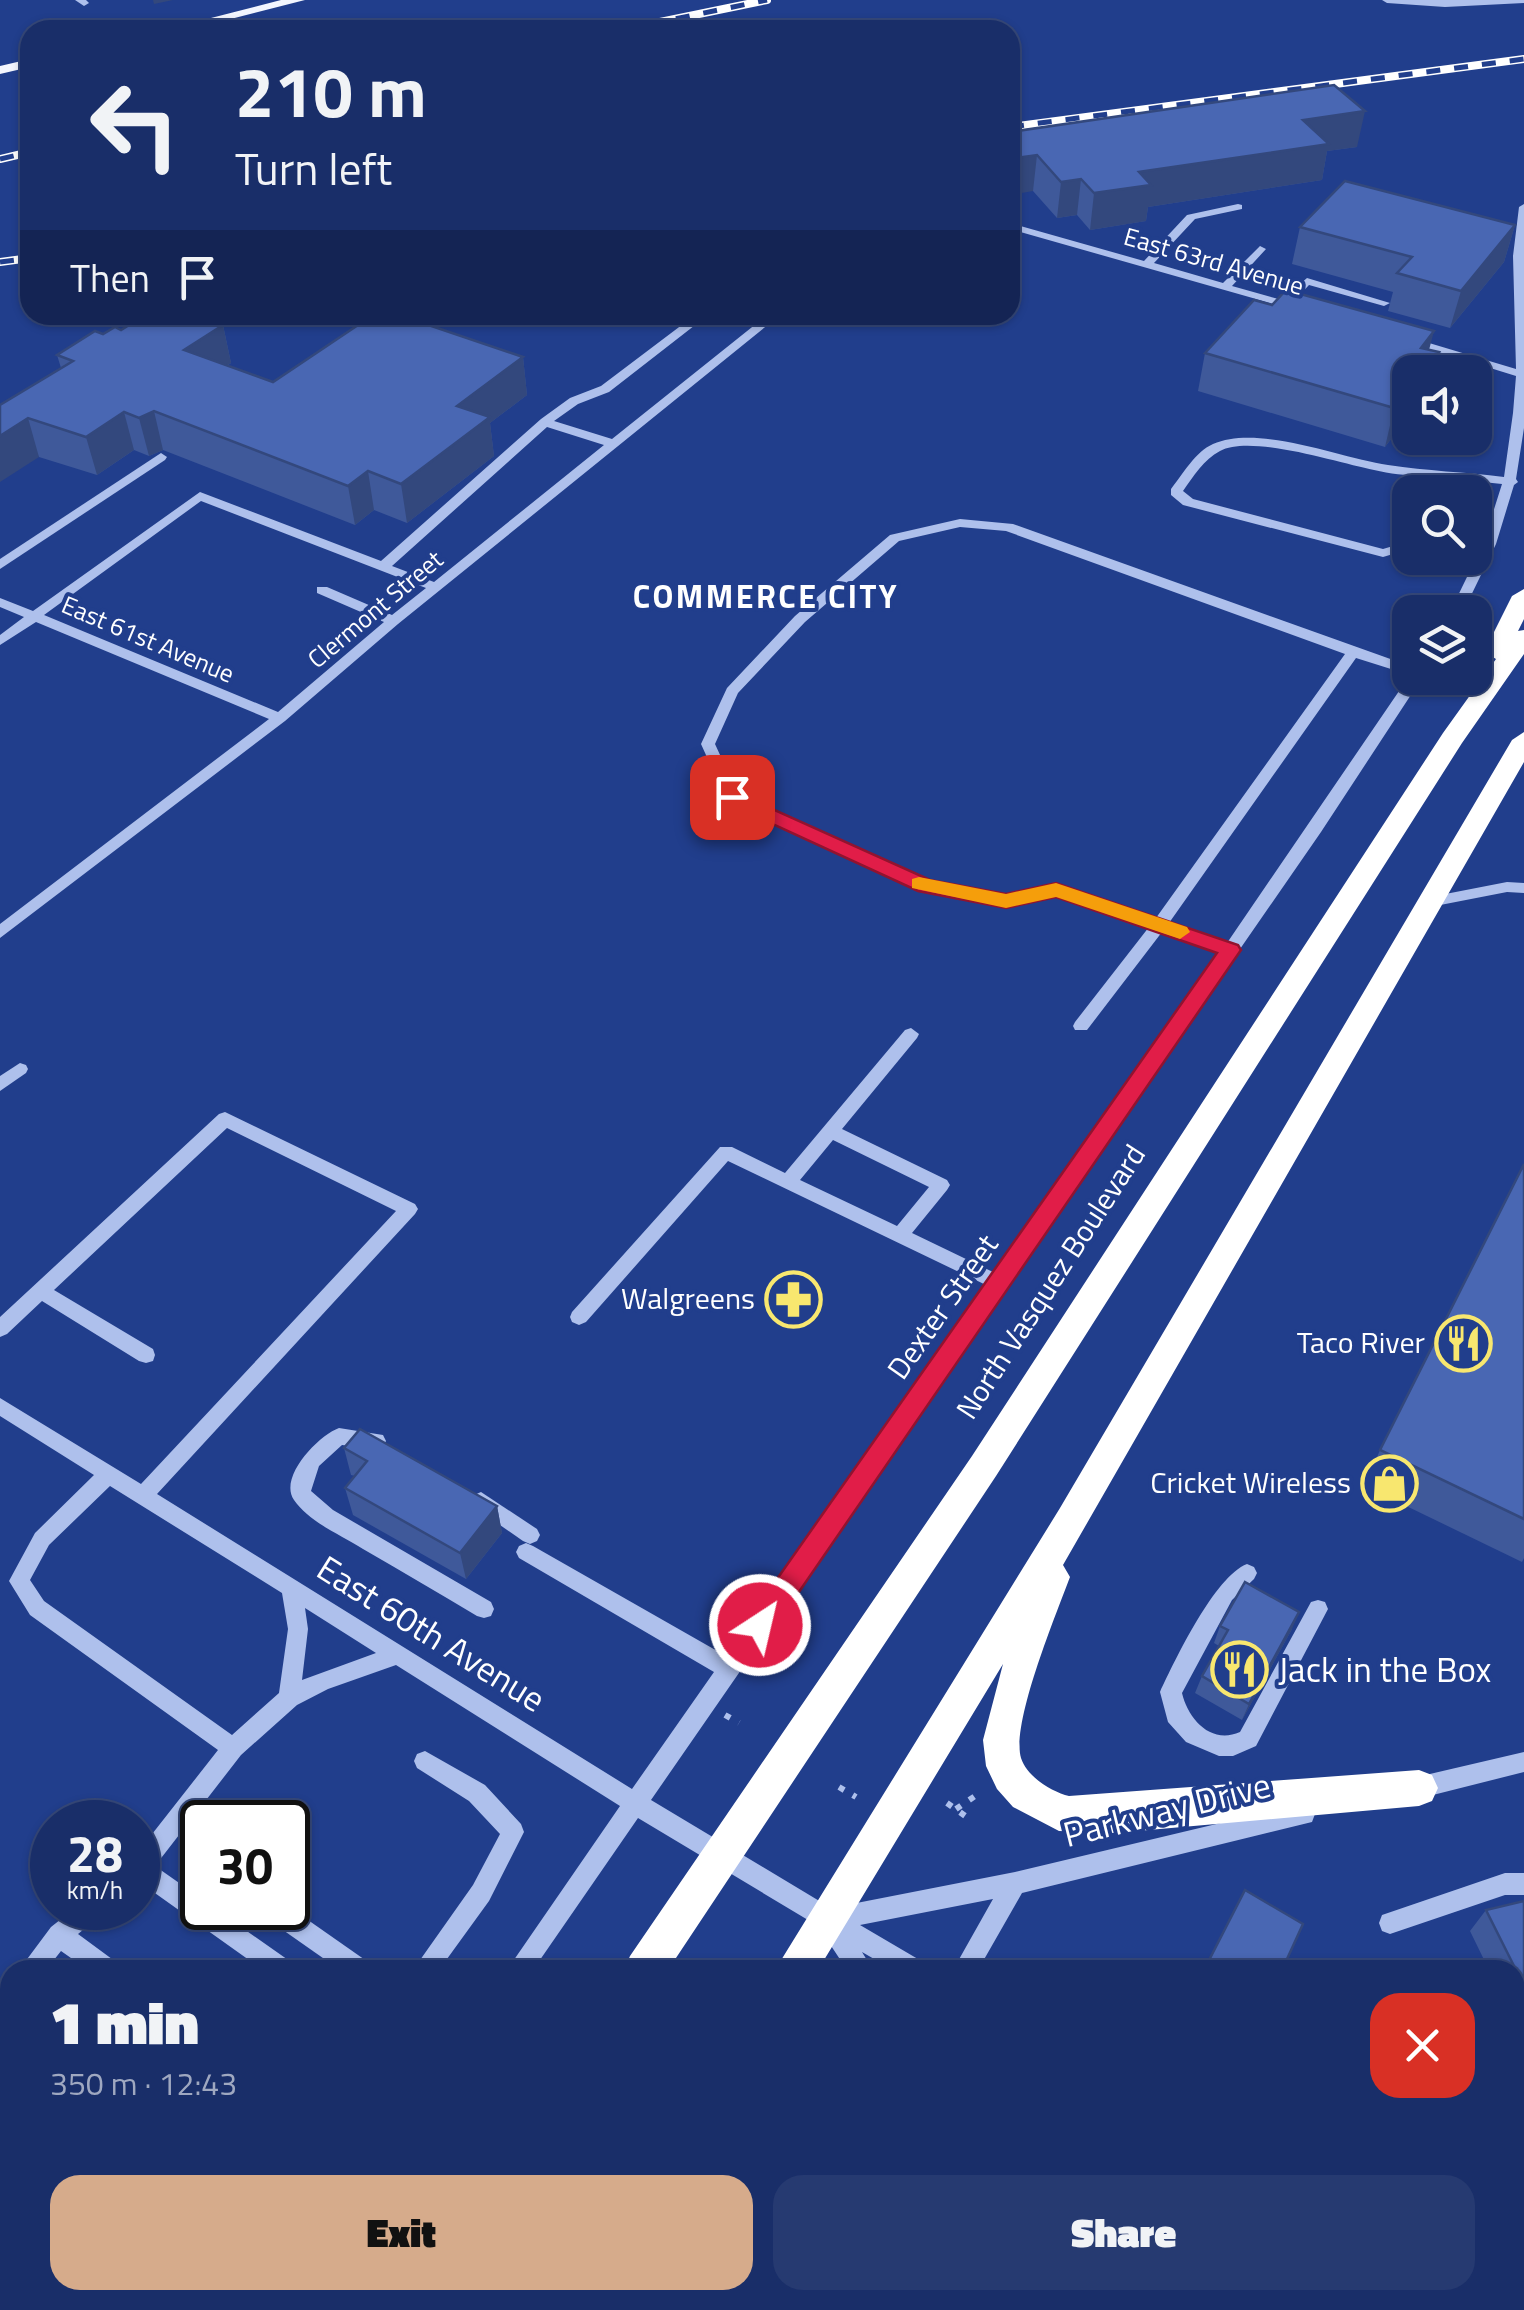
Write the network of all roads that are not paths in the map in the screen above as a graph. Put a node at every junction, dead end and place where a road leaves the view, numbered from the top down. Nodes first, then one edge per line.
1 (298, 0) edge
2 (1388, 0) edge
3 (1524, 0) edge
4 (214, 20) edge
5 (1524, 207) edge
6 (1238, 208) dead end
7 (1020, 229) edge
8 (1260, 250) dead end
9 (1146, 265) junction
10 (1225, 287) junction
11 (1384, 303) dead end
12 (1285, 304) junction
13 (1303, 310) edge
14 (689, 325) edge
15 (762, 325) edge
16 (1394, 336) edge
17 (1521, 374) junction
18 (545, 422) junction
19 (502, 440) dead end
20 (520, 444) junction
21 (614, 444) junction
22 (161, 456) dead end
23 (1428, 472) joint
24 (1512, 482) junction
25 (1392, 550) edge
26 (0, 565) edge
27 (382, 567) junction
28 (435, 587) junction
29 (322, 590) dead end
30 (1466, 595) edge
31 (1524, 596) edge
32 (0, 602) edge
33 (34, 616) junction
34 (393, 621) junction
35 (1524, 638) edge
36 (0, 641) edge
37 (1354, 652) junction
38 (1392, 665) edge
39 (1403, 695) edge
40 (280, 718) junction
41 (1452, 739) junction
42 (1524, 740) edge
43 (1524, 888) edge
44 (1430, 902) junction
45 (1160, 924) junction
46 (0, 932) edge
47 (1230, 950) junction
48 (1082, 1026) dead end
49 (911, 1034) dead end
50 (20, 1068) dead end
51 (0, 1085) edge
52 (830, 1131) junction
53 (788, 1182) junction
54 (900, 1236) junction
55 (999, 1283) junction
56 (41, 1291) junction
57 (579, 1317) dead end
58 (0, 1329) edge
59 (146, 1355) dead end
60 (0, 1406) edge
61 (402, 1456) edge
62 (109, 1474) junction
63 (462, 1491) edge
64 (142, 1495) junction
65 (1072, 1519) junction
66 (1247, 1573) dead end
67 (291, 1588) junction
68 (484, 1609) dead end
69 (1318, 1609) dead end
70 (398, 1655) junction
71 (728, 1669) junction
72 (289, 1698) junction
73 (233, 1748) junction
74 (425, 1761) dead end
75 (1524, 1762) edge
76 (1419, 1788) junction
77 (633, 1802) junction
78 (160, 1841) edge
79 (718, 1855) junction
80 (1015, 1883) junction
81 (160, 1884) edge
82 (1524, 1884) edge
83 (826, 1920) junction
84 (1390, 1923) dead end
85 (66, 1930) edge
86 (300, 1930) edge
87 (60, 1935) junction
88 (39, 1960) edge
89 (94, 1960) edge
90 (268, 1960) edge
91 (342, 1960) edge
92 (432, 1960) edge
93 (526, 1960) edge
94 (650, 1960) edge
95 (801, 1960) edge
96 (854, 1960) edge
97 (896, 1960) edge
98 (972, 1960) edge

1 - 4 main road
2 - 3 street
5 - 17 street
6 - 9 street
7 - 9 street, East 63rd Avenue
8 - 10 street
9 - 10 street, East 63rd Avenue
10 - 12 street, East 63rd Avenue
11 - 12 street
12 - 13 street, East 63rd Avenue
14 - 18 street
15 - 21 street, Clermont Street
16 - 17 street
17 - 24 street
18 - 20 street
18 - 21 street
19 - 20 street
20 - 27 street
21 - 28 street, Clermont Street
22 - 26 street
23 - 24 street
23 - 25 street
24 - 30 street
27 - 28 street
27 - 33 street
28 - 34 street, Clermont Street
29 - 34 street
31 - 41 highway
32 - 33 street, East 61st Avenue
33 - 36 street
33 - 40 street, East 61st Avenue
34 - 40 street, Clermont Street
35 - 41 highway, North Vasquez Boulevard
37 - 38 street
37 - 45 street
37 - 45 street
39 - 47 street, Dexter Street
40 - 46 street, Clermont Street
41 - 79 highway, North Vasquez Boulevard
42 - 44 highway
43 - 44 street
44 - 65 highway
45 - 47 street
45 - 48 street
47 - 55 street, Dexter Street
49 - 52 street
50 - 51 street
52 - 53 street
52 - 54 street
53 - 54 street
53 - 57 street
54 - 55 street
55 - 71 street, Dexter Street
56 - 58 street
56 - 59 street
56 - 64 street
60 - 62 street, East 60th Avenue
61 - 68 street
62 - 64 street, East 60th Avenue
62 - 73 street
63 - 71 street
64 - 67 street, East 60th Avenue
65 - 76 highway
65 - 83 highway
66 - 69 street
67 - 70 street, East 60th Avenue
67 - 72 street
70 - 72 street
70 - 77 street, East 60th Avenue
71 - 77 street, Dexter Street
72 - 73 street
73 - 78 street
74 - 92 street
75 - 76 street, Parkway Drive
76 - 80 street, Parkway Drive
77 - 79 street, East 60th Avenue
77 - 93 street, Dexter Street
79 - 83 street, East 60th Avenue
79 - 94 highway, North Vasquez Boulevard
80 - 83 street, Parkway Drive
80 - 98 street
81 - 90 street
82 - 84 street
83 - 95 highway
83 - 96 street, East 60th Avenue
83 - 97 street, East 60th Avenue
85 - 87 street
86 - 91 street
87 - 88 street
87 - 89 street

